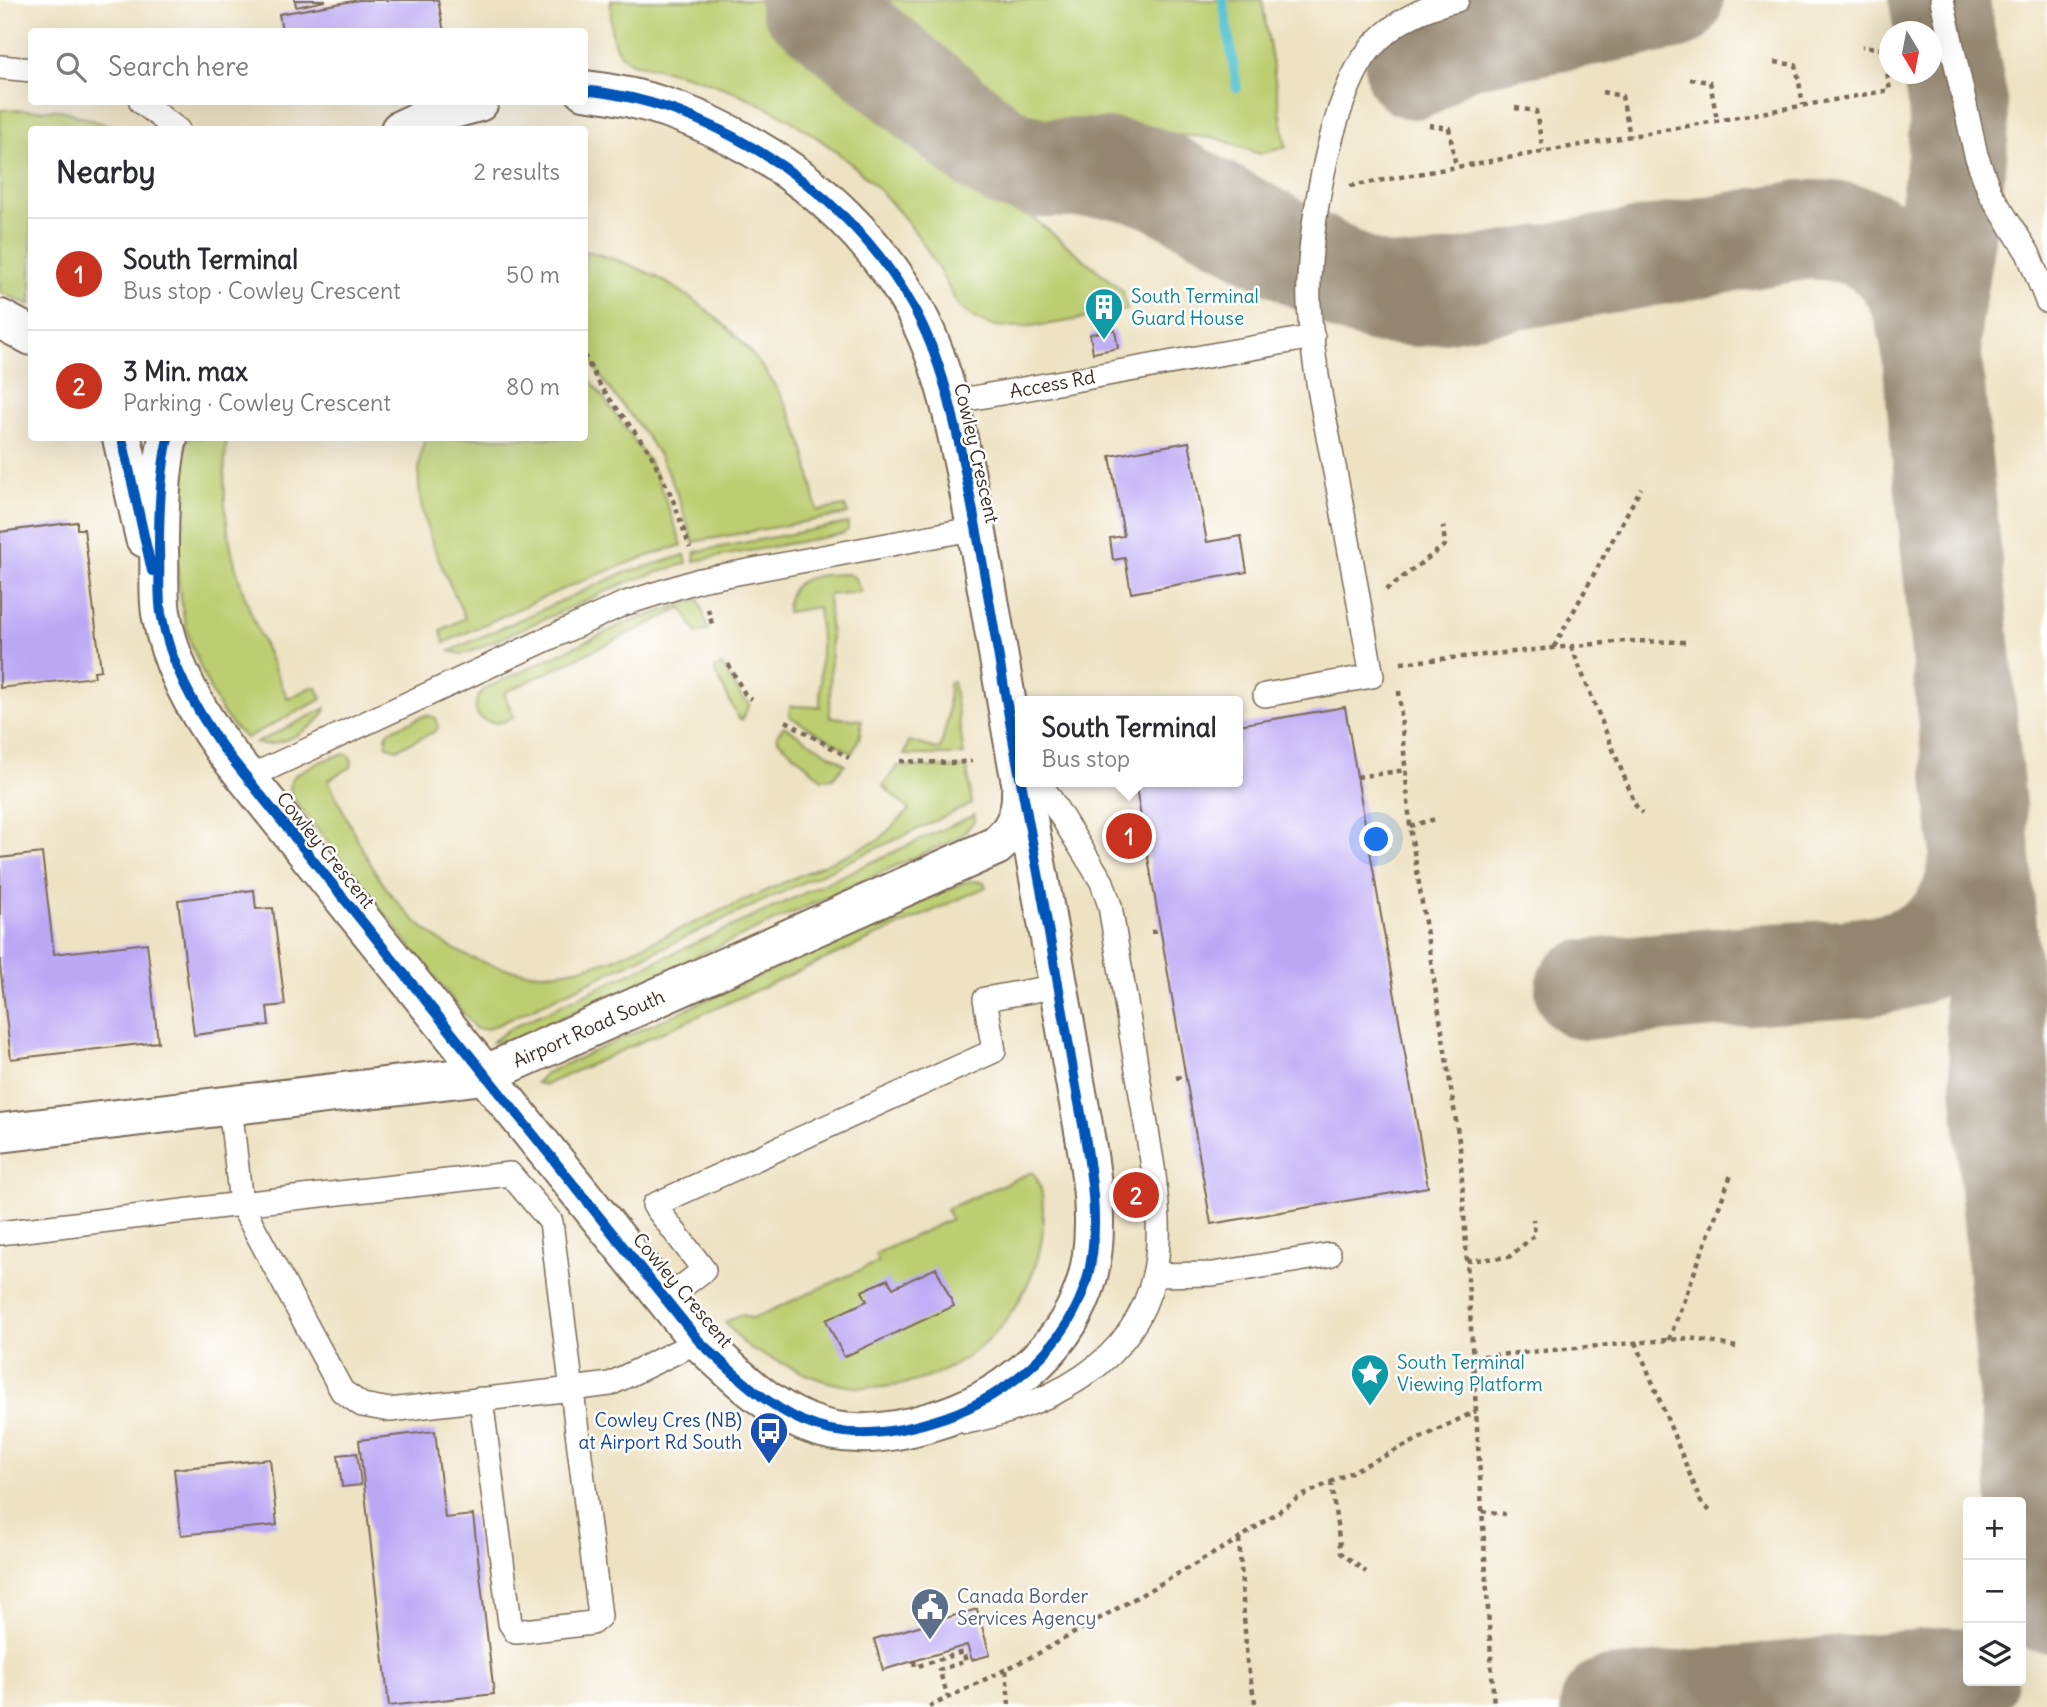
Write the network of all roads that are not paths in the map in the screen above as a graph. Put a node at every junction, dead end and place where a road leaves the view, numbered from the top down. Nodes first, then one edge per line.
1 (1457, 0) edge
2 (1942, 0) edge
3 (0, 67) edge
4 (28, 70) edge
5 (588, 90) edge
6 (145, 105) edge
7 (468, 105) edge
8 (173, 126) edge
9 (409, 126) edge
10 (2047, 302) edge
11 (0, 317) edge
12 (28, 320) edge
13 (28, 334) edge
14 (1313, 337) junction
15 (951, 402) junction
16 (123, 441) edge
17 (167, 441) edge
18 (977, 528) junction
19 (161, 612) junction
20 (1265, 695) dead end
21 (1015, 737) edge
22 (247, 778) junction
23 (1021, 787) edge
24 (1022, 787) edge
25 (1043, 787) edge
26 (1059, 986) junction
27 (484, 1075) junction
28 (230, 1105) junction
29 (0, 1133) edge
30 (241, 1204) junction
31 (0, 1233) edge
32 (1329, 1255) dead end
33 (1154, 1275) junction
34 (666, 1299) junction
35 (699, 1341) junction
36 (572, 1389) junction
37 (481, 1399) junction
38 (890, 1432) junction

1 - 14 lane
2 - 10 lane
3 - 4 lane
5 - 15 street, Cowley Crescent
6 - 8 lane
7 - 9 street
11 - 12 street
11 - 13 street
14 - 15 lane, Access Rd
14 - 20 lane
15 - 18 street, Cowley Crescent
16 - 19 street
17 - 19 street, Cowley Crescent
18 - 21 street, Cowley Crescent
18 - 22 lane
19 - 22 street, Cowley Crescent
22 - 27 street, Cowley Crescent
23 - 27 street, Airport Road South
24 - 26 street, Cowley Crescent
25 - 33 lane, Cowley Crescent
26 - 34 lane
26 - 38 street, Cowley Crescent
27 - 28 street, Airport Road South
27 - 34 street, Cowley Crescent
28 - 29 street, Airport Road South
28 - 30 lane
30 - 31 lane
30 - 36 lane
30 - 37 lane
32 - 33 lane
33 - 38 lane, Cowley Crescent
34 - 35 street, Cowley Crescent
35 - 36 lane
35 - 38 street, Cowley Crescent
36 - 37 lane
36 - 37 lane

